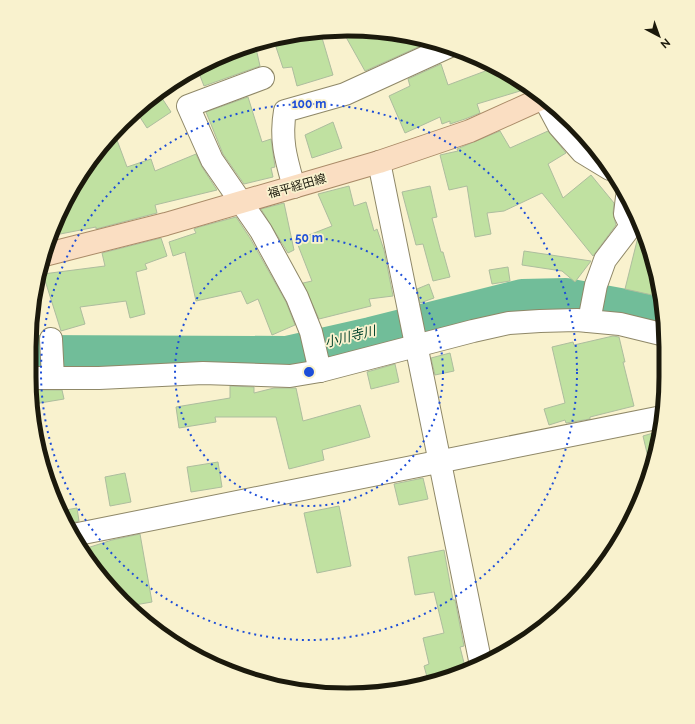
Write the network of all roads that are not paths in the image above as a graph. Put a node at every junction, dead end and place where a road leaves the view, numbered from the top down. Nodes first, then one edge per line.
1 (440, 51) edge
2 (263, 78) dead end
3 (538, 100) edge
4 (550, 110) edge
5 (598, 161) edge
6 (379, 162) junction
7 (294, 187) junction
8 (242, 202) junction
9 (626, 208) edge
10 (51, 253) edge
11 (589, 321) junction
12 (658, 333) edge
13 (51, 339) dead end
14 (415, 340) junction
15 (320, 371) junction
16 (43, 378) edge
17 (656, 418) edge
18 (440, 462) junction
19 (79, 534) edge
20 (480, 658) edge

1 - 7 street
2 - 8 street
3 - 6 main road, 福平経田線
4 - 5 street
6 - 7 main road, 福平経田線
6 - 14 street
7 - 8 main road, 福平経田線
8 - 10 main road, 福平経田線
8 - 15 street
9 - 11 street
11 - 12 street
11 - 14 street
13 - 16 street
14 - 15 street
14 - 18 street
15 - 16 street
17 - 18 street
18 - 19 street
18 - 20 street

